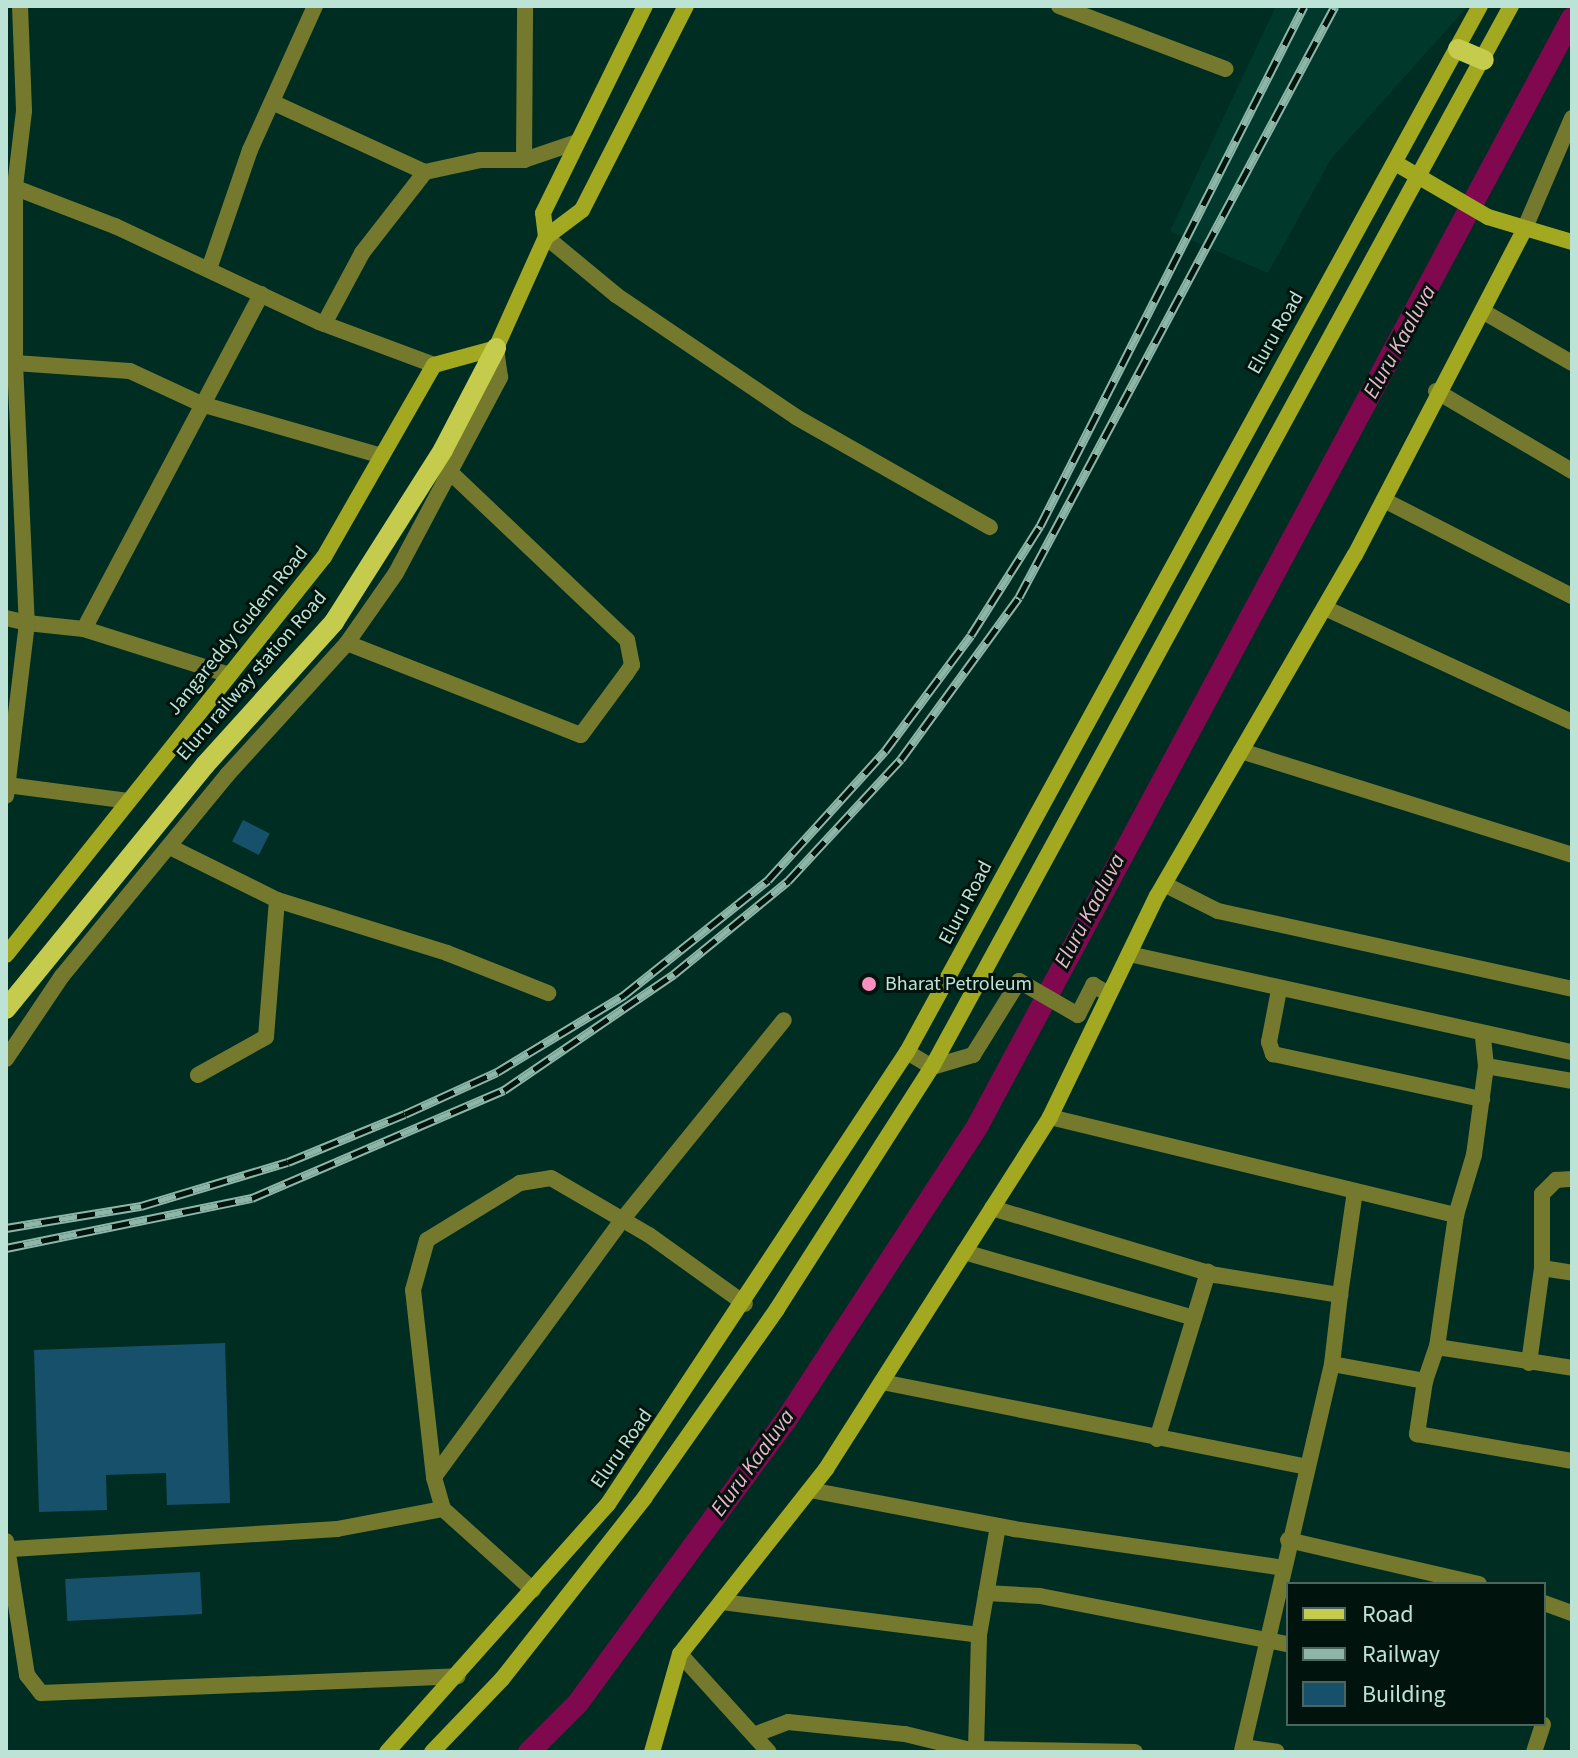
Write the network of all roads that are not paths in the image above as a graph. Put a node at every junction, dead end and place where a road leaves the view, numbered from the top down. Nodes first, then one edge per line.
1 (20, 6) edge
2 (315, 6) edge
3 (525, 6) edge
4 (645, 6) edge
5 (686, 6) edge
6 (1059, 6) edge
7 (1480, 6) edge
8 (1511, 6) edge
9 (1458, 49) junction
10 (1484, 60) junction
11 (1226, 69) dead end
12 (272, 102) junction
13 (1572, 118) edge
14 (1568, 136) edge
15 (577, 142) junction
16 (524, 160) junction
17 (1397, 164) junction
18 (425, 172) junction
19 (1422, 177) junction
20 (10, 186) edge
21 (1524, 230) junction
22 (546, 237) junction
23 (1572, 242) edge
24 (10, 243) edge
25 (209, 269) junction
26 (261, 294) junction
27 (1484, 312) junction
28 (324, 324) junction
29 (496, 348) junction
30 (15, 363) junction
31 (1572, 363) edge
32 (434, 365) junction
33 (1436, 391) junction
34 (201, 404) junction
35 (12, 439) edge
36 (382, 456) junction
37 (1572, 471) edge
38 (452, 474) junction
39 (1384, 500) junction
40 (990, 527) dead end
41 (1572, 596) edge
42 (1325, 608) junction
43 (6, 618) edge
44 (27, 623) junction
45 (84, 629) junction
46 (347, 643) junction
47 (227, 674) junction
48 (1572, 722) edge
49 (9, 749) edge
50 (1241, 751) junction
51 (7, 791) edge
52 (128, 801) junction
53 (172, 848) junction
54 (1572, 855) edge
55 (1160, 890) junction
56 (277, 900) junction
57 (1129, 954) junction
58 (6, 955) edge
59 (1100, 989) junction
60 (1572, 989) edge
61 (1279, 990) junction
62 (548, 993) dead end
63 (6, 1009) edge
64 (784, 1020) dead end
65 (1483, 1037) junction
66 (907, 1052) junction
67 (1572, 1052) edge
68 (6, 1059) edge
69 (1486, 1066) junction
70 (932, 1067) junction
71 (198, 1075) dead end
72 (1572, 1081) edge
73 (1482, 1099) junction
74 (1050, 1117) junction
75 (1572, 1179) edge
76 (1355, 1191) junction
77 (992, 1208) junction
78 (1456, 1215) junction
79 (622, 1220) junction
80 (964, 1252) junction
81 (1542, 1268) junction
82 (1208, 1272) junction
83 (1572, 1273) edge
84 (1340, 1295) junction
85 (745, 1304) junction
86 (1194, 1318) junction
87 (1437, 1347) junction
88 (1529, 1363) junction
89 (1332, 1364) junction
90 (1572, 1368) edge
91 (1425, 1381) junction
92 (882, 1382) junction
93 (1157, 1439) junction
94 (1572, 1461) edge
95 (1306, 1467) junction
96 (434, 1477) junction
97 (810, 1490) junction
98 (443, 1509) junction
99 (998, 1526) junction
100 (1288, 1540) junction
101 (9, 1545) edge
102 (1283, 1568) junction
103 (1470, 1582) edge
104 (533, 1590) junction
105 (986, 1593) junction
106 (722, 1602) junction
107 (1546, 1604) edge
108 (1572, 1613) edge
109 (979, 1635) junction
110 (1270, 1640) junction
111 (1286, 1644) edge
112 (680, 1654) junction
113 (458, 1676) junction
114 (1542, 1726) edge
115 (754, 1735) junction
116 (1242, 1749) edge
117 (978, 1750) edge
118 (387, 1752) edge
119 (432, 1752) edge
120 (652, 1752) edge
121 (769, 1752) edge
122 (1135, 1752) edge
123 (1277, 1752) edge
124 (1534, 1752) edge

1 - 20 street
2 - 12 street
3 - 16 street
4 - 15 main road
5 - 22 main road
6 - 11 street
7 - 9 main road, Eluru Road
8 - 10 main road
9 - 10 main road
9 - 17 main road, Eluru Road
10 - 19 main road
12 - 18 street
12 - 25 street
13 - 14 street
14 - 21 street
15 - 16 street
15 - 22 main road
16 - 18 street
17 - 19 main road
17 - 66 main road, Eluru Road
18 - 28 street
19 - 21 main road
19 - 70 main road
20 - 24 street
20 - 25 street
21 - 23 main road
21 - 27 main road
22 - 29 main road
22 - 40 street
24 - 30 street
25 - 26 street
26 - 28 street
26 - 34 street
27 - 31 street
27 - 33 main road
28 - 32 street
29 - 32 main road
29 - 38 street
29 - 63 main road, Eluru railway station Road
30 - 34 street
30 - 35 street
32 - 36 main road, Jangareddy Gudem Road
33 - 37 street
33 - 39 main road
34 - 36 street
34 - 45 street
35 - 44 street
36 - 47 main road, Jangareddy Gudem Road
38 - 46 street
38 - 46 street
39 - 41 street
39 - 42 main road
42 - 48 street
42 - 50 main road
43 - 44 street
44 - 45 street
44 - 49 street
45 - 47 street
46 - 53 street
47 - 52 main road, Jangareddy Gudem Road
49 - 51 street
50 - 54 street
50 - 55 main road
51 - 52 street
52 - 58 main road, Jangareddy Gudem Road
53 - 56 street
53 - 68 street
55 - 57 main road
55 - 60 street
56 - 62 street
56 - 71 street
57 - 59 main road
57 - 61 street
59 - 70 street
59 - 74 main road
61 - 65 street
61 - 73 street
64 - 79 street
65 - 67 street
65 - 69 street
66 - 70 street
66 - 85 main road, Eluru Road
69 - 72 street
69 - 73 street
70 - 119 main road
73 - 78 street
74 - 76 street
74 - 77 main road
75 - 81 street
76 - 78 street
76 - 84 street
77 - 80 main road
77 - 82 street
78 - 87 street
79 - 85 street
79 - 96 street
79 - 96 street
80 - 86 street
80 - 92 main road
81 - 83 street
81 - 88 street
82 - 84 street
82 - 86 street
84 - 89 street
85 - 104 main road, Eluru Road
86 - 93 street
87 - 88 street
87 - 91 street
88 - 90 street
89 - 91 street
89 - 95 street
91 - 94 street
92 - 93 street
92 - 97 main road
93 - 95 street
95 - 100 street
96 - 98 street
97 - 99 street
97 - 106 main road
98 - 101 street
98 - 104 street
99 - 102 street
99 - 105 street
100 - 102 street
100 - 103 street
101 - 113 street
102 - 110 street
104 - 113 main road, Eluru Road
105 - 109 street
105 - 110 street
106 - 109 street
106 - 112 main road
107 - 108 street
109 - 117 street
110 - 111 street
110 - 116 street
112 - 115 street
112 - 120 main road
113 - 118 main road, Eluru Road
114 - 124 street
115 - 117 street
115 - 121 street
116 - 123 street
117 - 122 street

